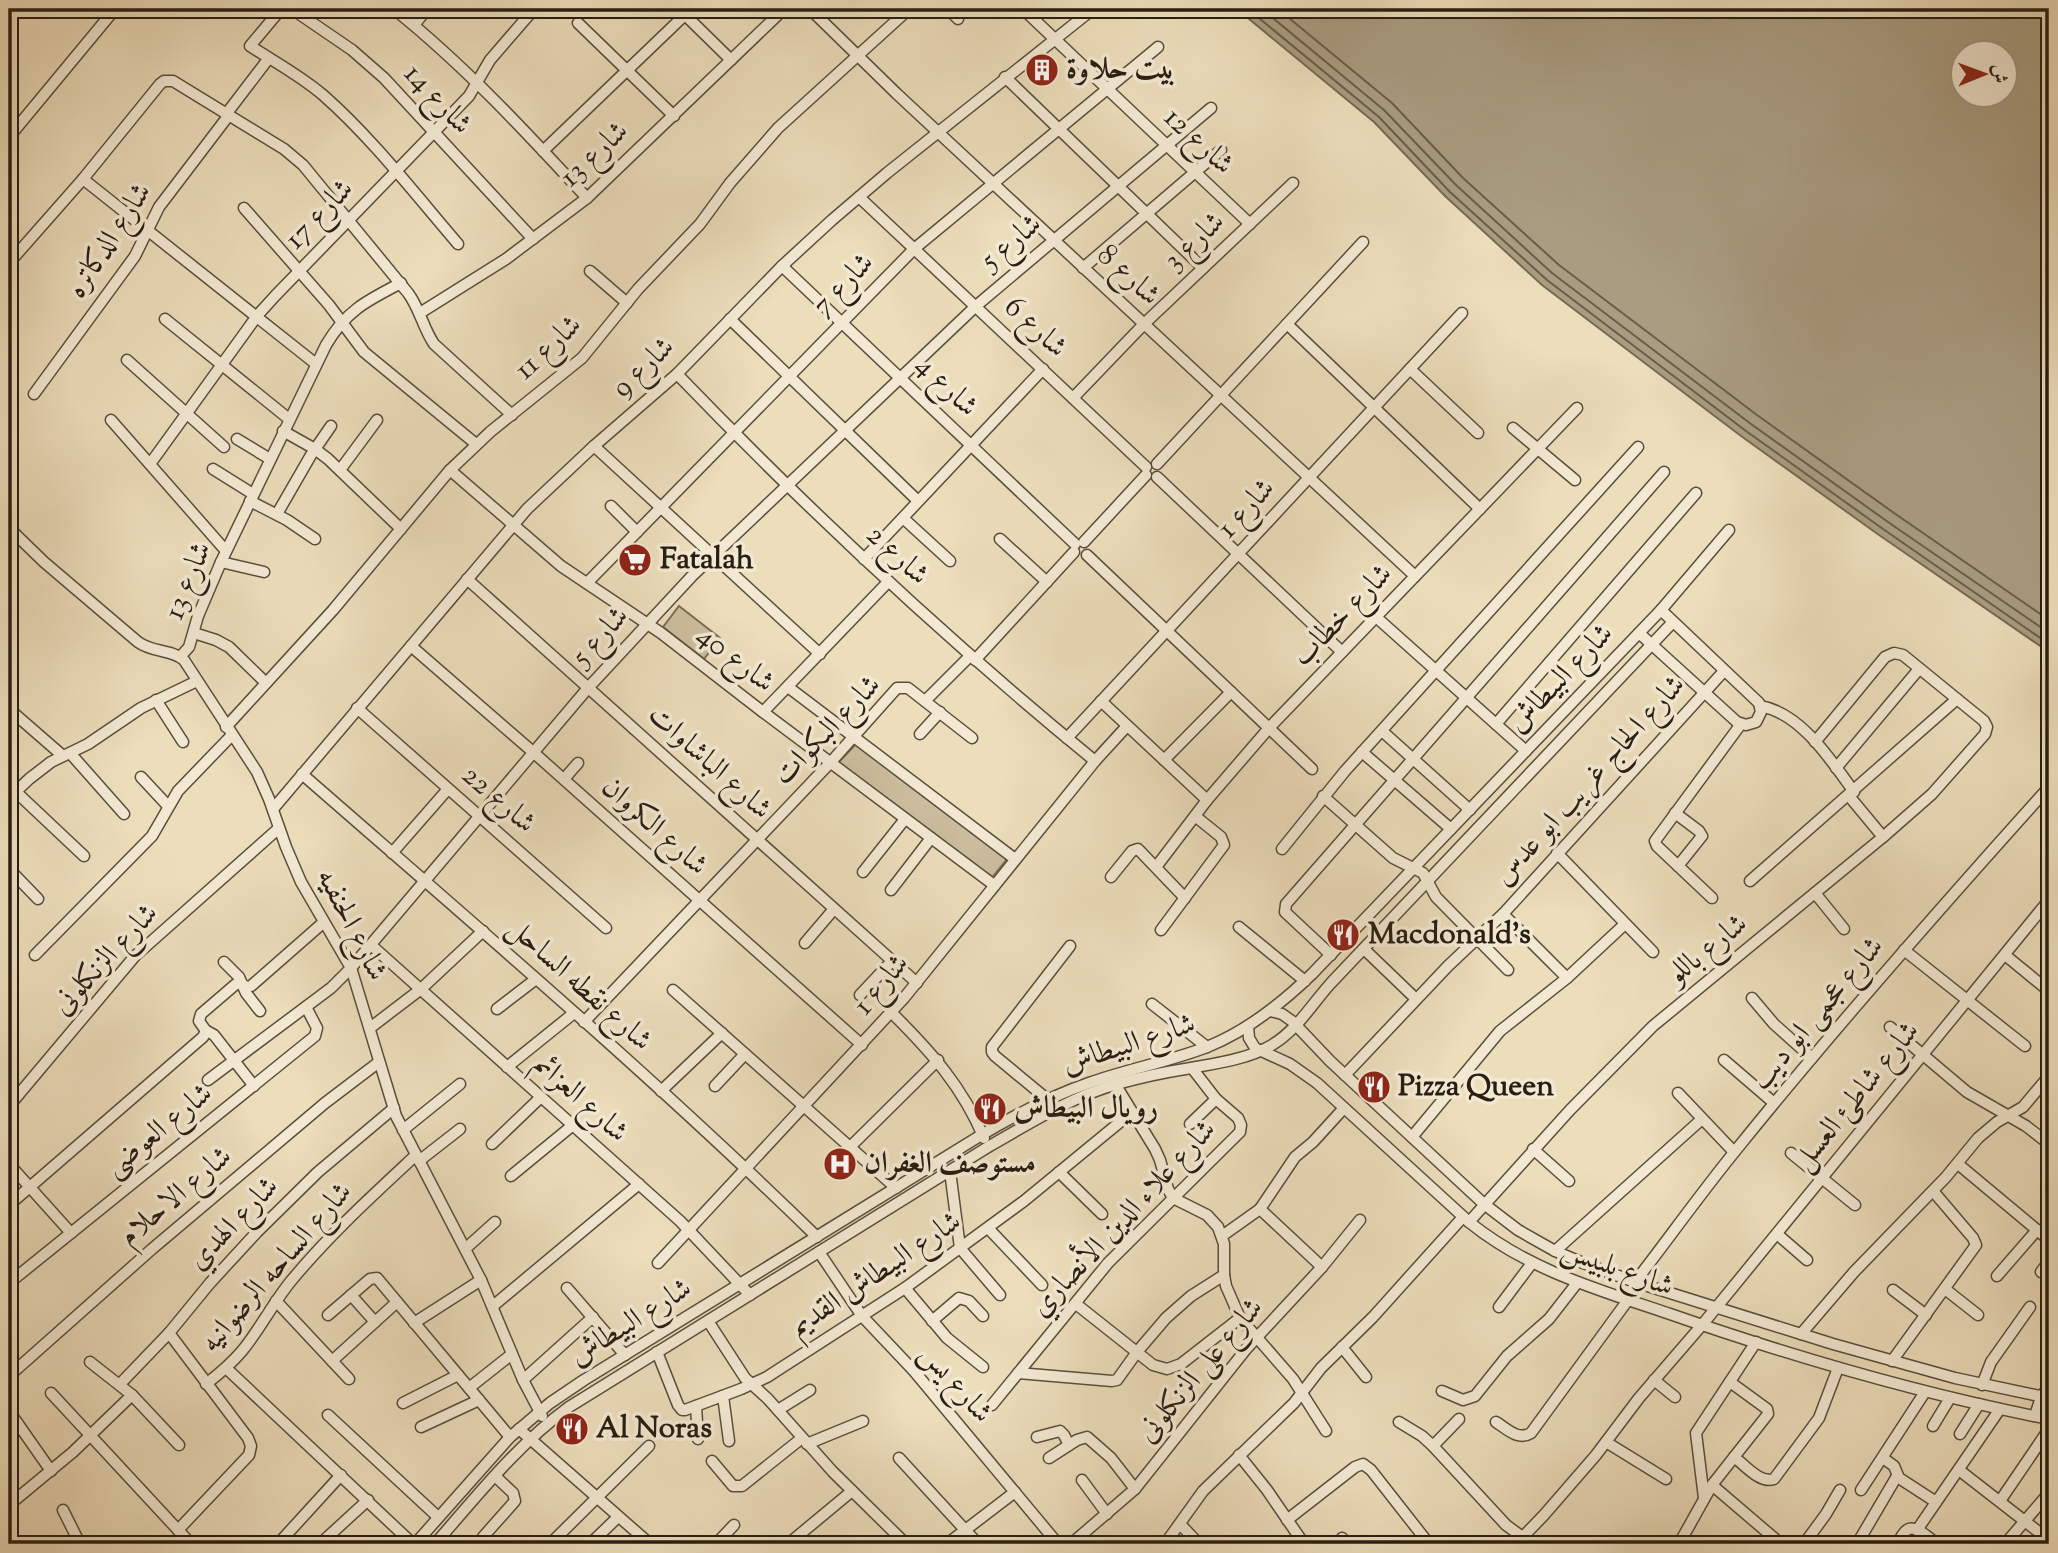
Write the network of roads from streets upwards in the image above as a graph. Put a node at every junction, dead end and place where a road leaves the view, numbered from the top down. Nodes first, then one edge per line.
1 (15, 9) edge
2 (115, 9) edge
3 (281, 9) edge
4 (292, 9) edge
5 (394, 9) edge
6 (427, 9) edge
7 (534, 9) edge
8 (784, 9) edge
9 (810, 9) edge
10 (909, 9) edge
11 (948, 9) edge
12 (1023, 9) edge
13 (1093, 9) edge
14 (685, 11) edge
15 (9, 16) edge
16 (958, 19) dead end
17 (578, 23) dead end
18 (414, 25) junction
19 (1053, 39) junction
20 (1158, 47) dead end
21 (857, 56) junction
22 (269, 58) junction
23 (731, 60) junction
24 (627, 71) junction
25 (1005, 77) junction
26 (478, 82) junction
27 (1107, 90) junction
28 (1210, 108) dead end
29 (228, 114) junction
30 (674, 116) junction
31 (1059, 129) junction
32 (434, 132) junction
33 (937, 132) junction
34 (9, 137) edge
35 (1166, 145) junction
36 (1221, 150) dead end
37 (543, 151) junction
38 (396, 172) junction
39 (1195, 172) junction
40 (83, 179) junction
41 (1293, 183) dead end
42 (993, 184) junction
43 (1117, 186) junction
44 (859, 197) junction
45 (587, 198) junction
46 (244, 208) dead end
47 (1146, 214) junction
48 (349, 221) junction
49 (1250, 224) junction
50 (147, 229) junction
51 (533, 239) junction
52 (1053, 240) junction
53 (1363, 242) dead end
54 (458, 244) dead end
55 (914, 249) junction
56 (9, 263) edge
57 (782, 266) junction
58 (1083, 268) junction
59 (1203, 268) junction
60 (299, 271) junction
61 (590, 271) dead end
62 (401, 283) junction
63 (627, 303) junction
64 (976, 306) junction
65 (420, 313) junction
66 (1462, 313) dead end
67 (257, 316) junction
68 (165, 319) dead end
69 (730, 319) junction
70 (341, 321) junction
71 (842, 322) junction
72 (1144, 324) junction
73 (1287, 324) junction
74 (127, 360) dead end
75 (221, 364) junction
76 (316, 364) junction
77 (1043, 369) junction
78 (1410, 369) junction
79 (677, 374) junction
80 (789, 376) junction
81 (901, 377) junction
82 (34, 394) dead end
83 (1220, 395) junction
84 (1073, 398) junction
85 (1374, 408) junction
86 (1577, 408) dead end
87 (187, 414) junction
88 (512, 415) junction
89 (289, 419) junction
90 (377, 419) dead end
91 (111, 420) dead end
92 (331, 426) dead end
93 (1513, 428) dead end
94 (846, 430) junction
95 (283, 431) junction
96 (734, 433) junction
97 (1478, 433) dead end
98 (237, 439) dead end
99 (476, 444) junction
100 (971, 445) junction
101 (594, 446) junction
102 (224, 447) dead end
103 (1638, 447) dead end
104 (315, 449) junction
105 (1537, 449) junction
106 (270, 459) junction
107 (150, 464) junction
108 (213, 469) dead end
109 (340, 470) junction
110 (450, 470) junction
111 (1151, 471) junction
112 (1664, 472) dead end
113 (1309, 478) junction
114 (1575, 480) dead end
115 (788, 486) junction
116 (1696, 493) dead end
117 (251, 498) junction
118 (918, 501) junction
119 (611, 506) dead end
120 (661, 507) junction
121 (1479, 509) junction
122 (277, 514) junction
123 (903, 518) junction
124 (512, 525) junction
125 (9, 528) edge
126 (401, 529) junction
127 (1729, 530) dead end
128 (637, 532) junction
129 (315, 539) dead end
130 (1000, 539) dead end
131 (1078, 546) junction
132 (226, 551) junction
133 (1238, 554) junction
134 (714, 556) junction
135 (864, 559) junction
136 (950, 561) dead end
137 (221, 562) junction
138 (264, 572) dead end
139 (1415, 576) junction
140 (467, 579) junction
141 (888, 582) junction
142 (1047, 582) junction
143 (587, 583) junction
144 (1661, 610) junction
145 (1376, 617) junction
146 (1673, 622) junction
147 (647, 623) junction
148 (1166, 631) junction
149 (194, 633) junction
150 (1639, 633) junction
151 (1652, 645) junction
152 (411, 646) junction
153 (1342, 652) junction
154 (820, 654) junction
155 (180, 657) junction
156 (972, 658) junction
157 (1919, 669) junction
158 (1724, 670) junction
159 (1436, 671) junction
160 (197, 681) junction
161 (266, 683) junction
162 (788, 687) junction
163 (588, 688) junction
164 (1231, 692) junction
165 (1704, 692) junction
166 (1467, 698) junction
167 (1957, 699) junction
168 (156, 700) junction
169 (925, 701) junction
170 (1101, 701) junction
171 (1760, 706) junction
172 (357, 708) junction
173 (9, 709) edge
174 (763, 712) junction
175 (940, 712) junction
176 (1496, 724) junction
177 (1741, 724) junction
178 (1127, 726) junction
179 (1269, 728) junction
180 (229, 731) junction
181 (1382, 731) junction
182 (920, 734) dead end
183 (854, 737) junction
184 (972, 738) dead end
185 (1067, 738) junction
186 (183, 742) dead end
187 (1815, 742) junction
188 (1526, 751) junction
189 (533, 752) junction
190 (1362, 752) junction
191 (66, 755) junction
192 (1164, 760) junction
193 (1414, 760) junction
194 (1095, 761) junction
195 (578, 762) dead end
196 (831, 763) junction
197 (1836, 768) junction
198 (1312, 769) dead end
199 (302, 774) junction
200 (141, 777) dead end
201 (564, 779) junction
202 (1395, 780) junction
203 (2049, 787) edge
204 (448, 789) junction
205 (1851, 794) junction
206 (12, 795) edge
207 (1323, 796) junction
208 (1207, 800) junction
209 (168, 806) junction
210 (273, 809) junction
211 (1470, 810) junction
212 (1675, 813) junction
213 (124, 814) dead end
214 (478, 816) junction
215 (1195, 816) junction
216 (905, 819) junction
217 (1356, 825) junction
218 (279, 828) junction
219 (1451, 829) junction
220 (1884, 837) junction
221 (931, 838) junction
222 (758, 840) junction
223 (1282, 849) dead end
224 (393, 853) junction
225 (1557, 853) junction
226 (84, 856) dead end
227 (1015, 859) junction
228 (1678, 866) junction
229 (1156, 867) junction
230 (9, 869) edge
231 (1414, 869) junction
232 (863, 872) dead end
233 (1111, 877) dead end
234 (425, 880) junction
235 (1750, 881) dead end
236 (1428, 882) junction
237 (994, 885) junction
238 (891, 890) dead end
239 (1815, 893) junction
240 (1185, 898) junction
241 (1712, 898) dead end
242 (38, 900) dead end
243 (2049, 900) edge
244 (700, 901) junction
245 (834, 909) junction
246 (1503, 914) junction
247 (324, 922) junction
248 (1625, 924) junction
249 (1238, 927) dead end
250 (606, 928) dead end
251 (1844, 929) dead end
252 (1161, 930) dead end
253 (483, 931) junction
254 (1477, 939) junction
255 (805, 943) dead end
256 (371, 945) junction
257 (1070, 946) dead end
258 (1364, 949) junction
259 (1904, 950) junction
260 (1653, 952) dead end
261 (35, 955) dead end
262 (1331, 955) junction
263 (2005, 955) junction
264 (892, 961) junction
265 (224, 962) dead end
266 (351, 968) junction
267 (1507, 970) dead end
268 (1567, 978) junction
269 (536, 979) junction
270 (1305, 981) junction
271 (917, 983) junction
272 (244, 986) junction
273 (421, 989) junction
274 (673, 990) dead end
275 (2049, 991) edge
276 (860, 995) dead end
277 (1752, 998) dead end
278 (1416, 999) junction
279 (1968, 1000) junction
280 (1152, 1004) dead end
281 (306, 1007) junction
282 (497, 1009) dead end
283 (260, 1011) dead end
284 (1270, 1011) junction
285 (573, 1013) junction
286 (892, 1013) junction
287 (584, 1022) junction
288 (1296, 1025) junction
289 (1248, 1026) junction
290 (1891, 1027) dead end
291 (370, 1028) junction
292 (205, 1030) junction
293 (722, 1033) junction
294 (862, 1045) junction
295 (2025, 1046) dead end
296 (1208, 1047) junction
297 (1260, 1051) junction
298 (745, 1054) junction
299 (1923, 1055) junction
300 (1812, 1058) junction
301 (937, 1060) junction
302 (1724, 1060) dead end
303 (234, 1061) junction
304 (379, 1062) junction
305 (507, 1067) junction
306 (1192, 1068) junction
307 (1345, 1075) junction
308 (2049, 1076) edge
309 (208, 1080) dead end
310 (1112, 1080) junction
311 (460, 1084) dead end
312 (254, 1086) junction
313 (715, 1086) dead end
314 (660, 1091) junction
315 (1678, 1093) dead end
316 (541, 1097) junction
317 (1046, 1099) junction
318 (1216, 1099) junction
319 (1774, 1103) junction
320 (9, 1106) edge
321 (805, 1107) junction
322 (394, 1108) junction
323 (1344, 1108) junction
324 (1131, 1113) junction
325 (2007, 1116) junction
326 (1702, 1119) junction
327 (1190, 1124) dead end
328 (573, 1125) junction
329 (460, 1129) dead end
330 (403, 1130) junction
331 (983, 1134) junction
332 (1412, 1138) junction
333 (492, 1144) dead end
334 (2049, 1144) edge
335 (850, 1147) junction
336 (988, 1147) junction
337 (1533, 1149) junction
338 (1734, 1152) junction
339 (1791, 1153) dead end
340 (417, 1158) junction
341 (9, 1164) edge
342 (1958, 1164) junction
343 (746, 1169) junction
344 (950, 1171) junction
345 (1059, 1172) junction
346 (511, 1176) dead end
347 (1822, 1178) junction
348 (1569, 1181) dead end
349 (639, 1184) junction
350 (30, 1188) junction
351 (896, 1188) junction
352 (1933, 1191) junction
353 (1173, 1198) junction
354 (9, 1205) edge
355 (1484, 1205) junction
356 (1854, 1205) dead end
357 (1260, 1209) junction
358 (1102, 1214) dead end
359 (1360, 1220) dead end
360 (1466, 1220) junction
361 (495, 1222) dead end
362 (988, 1228) junction
363 (689, 1229) junction
364 (2037, 1230) junction
365 (71, 1233) junction
366 (1777, 1234) junction
367 (1222, 1236) junction
368 (817, 1237) junction
369 (2049, 1240) edge
370 (960, 1248) junction
371 (465, 1249) junction
372 (1555, 1251) junction
373 (819, 1252) junction
374 (1807, 1260) dead end
375 (2049, 1261) edge
376 (658, 1263) dead end
377 (1532, 1263) junction
378 (1322, 1267) junction
379 (2041, 1272) dead end
380 (1223, 1275) junction
381 (1997, 1276) dead end
382 (481, 1280) junction
383 (1635, 1282) junction
384 (9, 1283) edge
385 (1577, 1283) junction
386 (740, 1284) junction
387 (1042, 1284) dead end
388 (567, 1288) dead end
389 (905, 1288) junction
390 (1945, 1289) junction
391 (1893, 1290) dead end
392 (351, 1295) junction
393 (750, 1295) junction
394 (1000, 1295) dead end
395 (1628, 1300) junction
396 (276, 1301) junction
397 (397, 1303) junction
398 (1076, 1304) junction
399 (493, 1306) junction
400 (1499, 1307) dead end
401 (1717, 1307) junction
402 (2030, 1307) dead end
403 (328, 1315) dead end
404 (1926, 1315) junction
405 (1978, 1315) dead end
406 (862, 1316) junction
407 (983, 1316) dead end
408 (593, 1317) junction
409 (1240, 1318) junction
410 (708, 1321) junction
411 (932, 1321) junction
412 (375, 1322) junction
413 (414, 1322) junction
414 (1702, 1325) junction
415 (169, 1333) junction
416 (1801, 1334) junction
417 (1256, 1338) junction
418 (1756, 1342) junction
419 (1342, 1347) junction
420 (657, 1352) junction
421 (1136, 1352) junction
422 (512, 1354) junction
423 (625, 1355) junction
424 (332, 1361) junction
425 (1892, 1361) junction
426 (90, 1362) dead end
427 (983, 1367) dead end
428 (226, 1368) junction
429 (1838, 1368) junction
430 (1018, 1373) junction
431 (458, 1375) junction
432 (9, 1376) edge
433 (1366, 1377) dead end
434 (349, 1379) dead end
435 (523, 1380) junction
436 (1654, 1380) junction
437 (1730, 1382) junction
438 (120, 1384) junction
439 (206, 1384) junction
440 (752, 1385) junction
441 (1982, 1385) junction
442 (2049, 1385) edge
443 (469, 1388) junction
444 (810, 1390) dead end
445 (1442, 1391) dead end
446 (1925, 1392) junction
447 (51, 1393) dead end
448 (1303, 1394) junction
449 (132, 1395) junction
450 (723, 1396) junction
451 (1675, 1397) dead end
452 (2045, 1397) edge
453 (1950, 1398) junction
454 (479, 1400) junction
455 (403, 1403) dead end
456 (1979, 1404) junction
457 (992, 1405) dead end
458 (696, 1406) junction
459 (2000, 1409) junction
460 (778, 1410) junction
461 (9, 1411) edge
462 (539, 1411) junction
463 (328, 1415) dead end
464 (2035, 1416) junction
465 (1459, 1419) dead end
466 (2049, 1419) edge
467 (863, 1421) dead end
468 (1399, 1422) dead end
469 (1496, 1422) dead end
470 (547, 1424) junction
471 (1933, 1426) dead end
472 (421, 1427) dead end
473 (2049, 1429) edge
474 (1326, 1431) dead end
475 (514, 1433) junction
476 (1959, 1434) dead end
477 (91, 1436) junction
478 (1037, 1437) dead end
479 (529, 1439) junction
480 (698, 1439) dead end
481 (729, 1441) dead end
482 (805, 1441) junction
483 (1606, 1441) junction
484 (179, 1445) dead end
485 (1069, 1445) junction
486 (649, 1446) dead end
487 (1433, 1446) junction
488 (1239, 1455) junction
489 (1734, 1457) junction
490 (899, 1458) dead end
491 (1049, 1458) dead end
492 (1883, 1458) junction
493 (712, 1461) dead end
494 (1959, 1470) junction
495 (51, 1471) junction
496 (341, 1475) junction
497 (495, 1476) junction
498 (1897, 1476) junction
499 (1665, 1479) dead end
500 (1082, 1480) dead end
501 (1712, 1485) junction
502 (1135, 1489) junction
503 (1840, 1490) dead end
504 (1861, 1490) dead end
505 (852, 1491) junction
506 (1015, 1492) junction
507 (2049, 1493) edge
508 (1704, 1497) junction
509 (596, 1498) junction
510 (368, 1500) junction
511 (2000, 1501) junction
512 (1936, 1503) junction
513 (9, 1504) edge
514 (64, 1510) dead end
515 (1107, 1514) junction
516 (438, 1517) junction
517 (618, 1517) junction
518 (1287, 1520) junction
519 (2025, 1520) junction
520 (1180, 1524) junction
521 (734, 1525) dead end
522 (966, 1529) junction
523 (178, 1530) junction
524 (1917, 1530) junction
525 (895, 1535) junction
526 (793, 1540) dead end
527 (2049, 1540) edge
528 (1519, 1541) edge
529 (1075, 1543) edge
530 (80, 1544) edge
531 (191, 1544) edge
532 (278, 1544) edge
533 (320, 1544) edge
534 (414, 1544) edge
535 (435, 1544) edge
536 (482, 1544) edge
537 (550, 1544) edge
538 (590, 1544) edge
539 (650, 1544) edge
540 (716, 1544) edge
541 (886, 1544) edge
542 (906, 1544) edge
543 (947, 1544) edge
544 (978, 1544) edge
545 (1058, 1544) edge
546 (1165, 1544) edge
547 (1199, 1544) edge
548 (1304, 1544) edge
549 (1429, 1544) edge
550 (1532, 1544) edge
551 (1679, 1544) edge
552 (1781, 1544) edge
553 (1804, 1544) edge
554 (1857, 1544) edge
555 (1897, 1544) edge
556 (1937, 1544) edge
557 (2005, 1544) edge

1 - 15 street
2 - 34 street
3 - 22 street
4 - 32 street, شارع 14
5 - 18 street
6 - 18 street
7 - 26 street, شارع 17
8 - 23 street, شارع 13
9 - 21 street, شارع 8
10 - 21 street, شارع 11
11 - 16 street
12 - 19 street, شارع 12
13 - 19 street, شارع 9
14 - 23 street
14 - 24 street
17 - 24 street
18 - 26 street
19 - 25 street, شارع 9
19 - 27 street, شارع 12
20 - 27 street, شارع 7
21 - 33 street, شارع 8
21 - 63 street, شارع 11
22 - 29 street, شارع الدكاتره
22 - 38 street
23 - 30 street, شارع 13
24 - 30 street
24 - 37 street
25 - 31 street
25 - 33 street, شارع 9
26 - 32 street, شارع 17
26 - 37 street
27 - 31 street, شارع 7
27 - 35 street, شارع 12
28 - 35 street, شارع 5
29 - 40 street
29 - 48 street
29 - 50 street, شارع الدكاتره
30 - 45 street, شارع 13
31 - 42 street, شارع 7
31 - 43 street
32 - 38 street, شارع 17
32 - 51 street, شارع 14
33 - 42 street, شارع 8
33 - 44 street, شارع 9
35 - 39 street, شارع 12
35 - 43 street, شارع 5
36 - 39 street
37 - 45 street
38 - 48 street, شارع 17
38 - 54 street
39 - 47 street
39 - 49 street, شارع 12
40 - 50 street
40 - 56 street
41 - 49 street, شارع 3
42 - 52 street, شارع 8
42 - 55 street, شارع 7
43 - 47 street
43 - 52 street, شارع 5
44 - 55 street, شارع 6
44 - 57 street, شارع 9
45 - 51 street, شارع 13
46 - 60 street
47 - 58 street
47 - 59 street
48 - 60 street, شارع 17
48 - 62 street
49 - 59 street, شارع 3
50 - 67 street
50 - 82 street, شارع الدكاتره
51 - 65 street, شارع 13
52 - 58 street, شارع 8
52 - 64 street, شارع 5
53 - 73 street
55 - 64 street, شارع 6
55 - 71 street, شارع 7
57 - 69 street, شارع 9
57 - 71 street, شارع 4
58 - 72 street, شارع 8
59 - 72 street, شارع 3
60 - 67 street, شارع 17
60 - 70 street
61 - 63 street
62 - 65 street
62 - 70 street, شارع 13
63 - 88 street, شارع 11
64 - 77 street, شارع 6
64 - 81 street, شارع 5
65 - 88 street
66 - 78 street, شارع 1
67 - 75 street, شارع 17
67 - 76 street
68 - 75 street
69 - 79 street, شارع 9
69 - 80 street
70 - 76 street, شارع 13
70 - 99 street
71 - 80 street, شارع 7
71 - 81 street, شارع 4
72 - 83 street, شارع 8
72 - 84 street, شارع 3
73 - 83 street
73 - 85 street
74 - 87 street
75 - 87 street, شارع 17
75 - 89 street
76 - 89 street, شارع 13
77 - 84 street, شارع 6
77 - 100 street
78 - 85 street, شارع 1
78 - 97 street
79 - 96 street, شارع 2
79 - 101 street, شارع 9
80 - 94 street
80 - 96 street, شارع 7
81 - 94 street, شارع 5
81 - 100 street, شارع 4
83 - 111 street
83 - 113 street, شارع 8
84 - 111 street, شارع 6
85 - 113 street, شارع 1
85 - 121 street
86 - 105 street, شارع خطاب
87 - 102 street
87 - 107 street, شارع 17
88 - 99 street, شارع 11
89 - 95 street, شارع 13
90 - 109 street
91 - 107 street
92 - 104 street
93 - 105 street
94 - 115 street, شارع 5
94 - 118 street
95 - 104 street
95 - 106 street, شارع 13
96 - 115 street, شارع 2
96 - 120 street, شارع 7
98 - 106 street
99 - 110 street, شارع 11
100 - 118 street
100 - 131 street, شارع 4
101 - 120 street
101 - 124 street, شارع 9
103 - 159 street
104 - 109 street
104 - 122 street
105 - 114 street
105 - 121 street, شارع خطاب
106 - 117 street, شارع 13
107 - 132 street
108 - 117 street
109 - 126 street
110 - 124 street, شارع 40
110 - 126 street, شارع 11
111 - 131 street
111 - 133 street, شارع 6
112 - 166 street
113 - 133 street, شارع 1
113 - 139 street, شارع 8
115 - 134 street, شارع 5
115 - 135 street, شارع 2
116 - 176 street
117 - 122 street
117 - 132 street, شارع 13
118 - 123 street
119 - 128 street
120 - 128 street, شارع 7
120 - 134 street
121 - 139 street, شارع خطاب
122 - 129 street
123 - 135 street
123 - 136 street
124 - 140 street, شارع 9
124 - 143 street, شارع 40
125 - 155 street
126 - 161 street, شارع 11
127 - 144 street, شارع البيطاش
128 - 143 street, شارع 7
130 - 142 street
131 - 142 street
131 - 148 street
132 - 137 street, شارع 13
133 - 148 street, شارع 1
133 - 153 street, شارع 6
134 - 147 street, شارع 5
134 - 154 street
135 - 141 street, شارع 2
137 - 138 street
137 - 149 street, شارع 13
139 - 145 street, شارع خطاب
140 - 152 street, شارع 9
140 - 163 street, شارع الباشاوات
141 - 154 street
141 - 156 street, شارع 2
142 - 156 street
143 - 147 street, شارع 40
144 - 146 street
144 - 150 street, شارع البيطاش
145 - 153 street, شارع خطاب
145 - 159 street
146 - 151 street, شارع البيطاش
146 - 158 street
147 - 163 street, شارع 5
147 - 174 street, شارع 40
148 - 164 street
148 - 170 street, شارع 1
149 - 155 street, شارع 13
149 - 161 street
150 - 151 street
150 - 188 street, شارع البيطاش
151 - 165 street
151 - 236 street, شارع البيطاش
152 - 172 street, شارع 9
152 - 189 street, شارع الكروان
153 - 179 street, شارع خطاب
154 - 162 street
155 - 160 street, شارع الحنفيه
156 - 169 street
156 - 185 street, شارع 2
157 - 167 street
157 - 187 street
157 - 197 street
158 - 165 street, شارع الحاج غريب ابو عدس
158 - 171 street
159 - 166 street
159 - 181 street
160 - 168 street
160 - 180 street, شارع الحنفيه
161 - 180 street, شارع 11
162 - 174 street
162 - 183 street, شارع 40
163 - 189 street, شارع 5
163 - 222 street, شارع الباشاوات
164 - 179 street
164 - 192 street
165 - 177 street
165 - 225 street, شارع الحاج غريب ابو عدس
166 - 176 street
166 - 193 street
167 - 205 street
167 - 220 street, شارع باللو
168 - 186 street
168 - 191 street
169 - 175 street, شارع البكوات
169 - 183 street, شارع البكوات
170 - 178 street
170 - 185 street, شارع 1
171 - 177 street
171 - 187 street
172 - 199 street, شارع 9
172 - 204 street, شارع 22
173 - 191 street
174 - 196 street, شارع 40
175 - 182 street
175 - 184 street, شارع البكوات
176 - 188 street
177 - 212 street
178 - 192 street
178 - 194 street, شارع 1
179 - 198 street
179 - 208 street, شارع خطاب
180 - 209 street, شارع 11
180 - 210 street, شارع الحنفيه
181 - 190 street
181 - 193 street
183 - 196 street, شارع البكوات
183 - 227 street, شارع 40
185 - 194 street, شارع 2
187 - 197 street
188 - 211 street, شارع البيطاش
189 - 201 street, شارع الكروان
189 - 214 street, شارع 5
190 - 202 street
190 - 207 street
191 - 206 street
191 - 213 street
192 - 208 street
193 - 202 street
193 - 211 street
194 - 227 street, شارع 1
195 - 201 street
196 - 216 street, شارع 40
196 - 222 street, شارع البكوات
197 - 205 street
199 - 210 street, شارع 9
199 - 224 street, شارع نقطه الساحل
200 - 209 street
201 - 244 street, شارع الكروان
202 - 217 street
202 - 219 street
203 - 259 street, شارع عجمى ابو ديب
204 - 214 street, شارع 22
204 - 224 street
205 - 220 street
205 - 235 street
206 - 226 street
207 - 217 street
207 - 223 street
208 - 215 street, شارع خطاب
209 - 261 street, شارع 11
210 - 218 street, شارع الحنفيه
211 - 219 street, شارع البيطاش
212 - 228 street
212 - 228 street
214 - 234 street, شارع 5
214 - 250 street, شارع 22
215 - 229 street, شارع خطاب
215 - 240 street
216 - 221 street, شارع 40
216 - 232 street
217 - 231 street
217 - 262 street
218 - 247 street, شارع الحنفيه
218 - 320 street, شارع الزنكلونى
219 - 231 street, شارع البيطاش
220 - 239 street, شارع باللو
221 - 237 street, شارع 40
221 - 238 street
222 - 244 street, شارع البكوات
222 - 245 street, شارع الباشاوات
224 - 234 street, شارع نقطه الساحل
225 - 246 street, شارع الحاج غريب ابو عدس
225 - 248 street
227 - 237 street, شارع 1
228 - 241 street
229 - 233 street
229 - 240 street
230 - 242 street
231 - 236 street
231 - 262 street, شارع البيطاش
234 - 253 street, شارع نقطه الساحل
234 - 256 street, شارع 5
236 - 254 street
236 - 258 street, شارع البيطاش
237 - 271 street, شارع 1
239 - 251 street
239 - 337 street, شارع باللو
240 - 252 street
243 - 263 street, شارع شاطئ العسل
244 - 287 street, شارع البكوات
244 - 294 street, شارع الكروان
245 - 255 street
245 - 264 street, شارع الباشاوات
246 - 254 street, شارع الحاج غريب ابو عدس
246 - 268 street
247 - 266 street, شارع الحنفيه
247 - 272 street
248 - 260 street
248 - 268 street
249 - 270 street
253 - 269 street, شارع نقطه الساحل
253 - 273 street
254 - 267 street
254 - 278 street, شارع الحاج غريب ابو عدس
256 - 266 street, شارع 5
256 - 273 street, شارع العزائم
257 - 317 street
258 - 278 street
258 - 288 street, شارع البيطاش
259 - 279 street
259 - 300 street, شارع عجمى ابو ديب
262 - 270 street, شارع البيطاش
263 - 275 street
263 - 279 street, شارع شاطئ العسل
264 - 271 street, شارع الباشاوات
264 - 276 street
265 - 272 street
266 - 281 street, شارع 5
266 - 291 street, شارع الحنفيه
268 - 332 street
269 - 282 street
269 - 285 street, شارع نقطه الساحل
270 - 284 street, شارع البيطاش
271 - 286 street, شارع 1
272 - 283 street
272 - 292 street
273 - 291 street
273 - 305 street, شارع العزائم
274 - 293 street
277 - 300 street
278 - 307 street, شارع الحاج غريب ابو عدس
279 - 295 street
279 - 299 street, شارع شاطئ العسل
280 - 296 street
281 - 303 street, شارع 5
281 - 312 street, شارع العوضى
284 - 288 street, شارع بلبيس
284 - 289 street, شارع البيطاش
285 - 287 street, شارع نقطه الساحل
285 - 305 street
286 - 294 street, شارع 1
286 - 301 street
287 - 314 street, شارع نقطه الساحل
288 - 297 street, شارع البيطاش
288 - 307 street, شارع بلبيس
289 - 296 street, شارع البيطاش
289 - 297 street
290 - 299 street
291 - 304 street, شارع الحنفيه
292 - 303 street
292 - 350 street
293 - 298 street
293 - 314 street
294 - 321 street, شارع 1
296 - 310 street, شارع البيطاش
297 - 306 street, شارع البيطاش
297 - 323 street, شارع بلبيس
298 - 313 street
298 - 321 street
299 - 325 street
299 - 347 street, شارع شاطئ العسل
300 - 319 street, شارع عجمى ابو ديب
301 - 331 street
301 - 335 street
302 - 319 street
303 - 309 street, شارع 5
303 - 312 street
304 - 322 street, شارع الحنفيه
304 - 432 street, شارع الاحلام
305 - 316 street, شارع العزائم
306 - 310 street, شارع البيطاش
306 - 318 street, شارع علاء الدين الأنصاري
307 - 332 street, شارع بلبيس
308 - 325 street
310 - 317 street, شارع البيطاش
310 - 324 street
310 - 336 street, شارع البيطاش
311 - 330 street
312 - 365 street, شارع العوضى
314 - 343 street, شارع نقطه الساحل
315 - 326 street
316 - 328 street, شارع العزائم
316 - 333 street
317 - 331 street, شارع البيطاش
318 - 327 street
318 - 353 street, شارع علاء الدين الأنصاري
319 - 338 street, شارع عجمى ابو ديب
321 - 335 street
321 - 343 street, شارع 1
322 - 330 street, شارع الحنفيه
322 - 415 street, شارع الهدي
323 - 357 street
323 - 360 street, شارع بلبيس
324 - 345 street, شارع البيطاش القديم
324 - 353 street
325 - 334 street
325 - 342 street
326 - 338 street
326 - 372 street
328 - 346 street
328 - 349 street, شارع العزائم
329 - 340 street, شارع الساحه الرضوانيه
330 - 340 street, شارع الحنفيه
331 - 336 street
331 - 351 street, شارع البيطاش
332 - 355 street, شارع بلبيس
335 - 351 street
336 - 344 street, شارع البيطاش
337 - 348 street
337 - 355 street, شارع باللو
338 - 383 street, شارع عجمى ابو ديب
339 - 347 street
340 - 371 street, شارع الحنفيه
340 - 396 street, شارع الساحه الرضوانيه
341 - 350 street
342 - 352 street
342 - 364 street
343 - 363 street, شارع 1
343 - 368 street, شارع نقطه الساحل
344 - 370 street
344 - 373 street, شارع البيطاش
345 - 358 street
345 - 362 street, شارع البيطاش القديم
347 - 356 street
347 - 366 street, شارع شاطئ العسل
349 - 363 street, شارع العزائم
349 - 399 street
350 - 354 street
350 - 365 street
351 - 368 street, شارع البيطاش
352 - 390 street
352 - 416 street
353 - 367 street
353 - 398 street, شارع علاء الدين الأنصاري
355 - 360 street, شارع باللو
355 - 372 street, شارع بلبيس
357 - 367 street
357 - 378 street
359 - 378 street, شارع على الزنكلونى
360 - 377 street, شارع بلبيس
360 - 419 street, شارع باللو
361 - 371 street
362 - 370 street, شارع البيطاش القديم
362 - 387 street
363 - 376 street, شارع 1
363 - 386 street, شارع العزائم
364 - 369 street
364 - 381 street
365 - 384 street, شارع العوضى
366 - 374 street
366 - 401 street, شارع شاطئ العسل
367 - 380 street
368 - 386 street, شارع البيطاش
370 - 389 street, شارع البيطاش القديم
370 - 394 street
371 - 382 street, شارع الحنفيه
372 - 383 street, شارع بلبيس
373 - 393 street, شارع البيطاش
373 - 406 street, شارع يس
375 - 379 street
377 - 385 street, شارع بلبيس
377 - 400 street
378 - 417 street, شارع على الزنكلونى
380 - 409 street
380 - 421 street
382 - 399 street, شارع الحنفيه
382 - 413 street
383 - 401 street, شارع بلبيس
385 - 395 street, شارع بلبيس
385 - 445 street
386 - 393 street, شارع العزائم
386 - 423 street, شارع البيطاش
388 - 408 street
389 - 406 street, شارع البيطاش القديم
389 - 411 street
390 - 404 street
390 - 405 street
391 - 404 street
392 - 397 street
392 - 403 street
392 - 412 street
393 - 410 street, شارع البيطاش
395 - 414 street, شارع بلبيس
395 - 469 street
396 - 424 street
396 - 428 street, شارع الساحه الرضوانيه
397 - 412 street
397 - 413 street
398 - 421 street
398 - 430 street, شارع علاء الدين الأنصاري
399 - 422 street, شارع الحنفيه
401 - 414 street, شارع شاطئ العسل
401 - 416 street, شارع بلبيس
402 - 441 street
404 - 425 street
406 - 440 street, شارع البيطاش القديم
406 - 506 street, شارع يس
407 - 411 street
408 - 423 street
408 - 435 street
409 - 417 street
409 - 421 street
410 - 420 street, شارع البيطاش
410 - 440 street
411 - 427 street
412 - 424 street
413 - 431 street
414 - 418 street, شارع بلبيس
414 - 436 street, شارع شاطئ العسل
415 - 438 street, شارع الهدي
415 - 439 street
416 - 425 street, شارع بلبيس
417 - 448 street
417 - 502 street, شارع على الزنكلونى
418 - 429 street, شارع بلبيس
418 - 437 street
419 - 433 street
419 - 448 street, شارع باللو
420 - 458 street
420 - 470 street, شارع البيطاش
421 - 430 street
422 - 435 street, شارع الحنفيه
422 - 443 street
423 - 462 street, شارع البيطاش
424 - 434 street
425 - 441 street, شارع بلبيس
426 - 438 street
428 - 439 street, شارع الساحه الرضوانيه
428 - 496 street
429 - 446 street, شارع بلبيس
429 - 489 street
430 - 457 street, شارع علاء الدين الأنصاري
431 - 443 street
431 - 455 street
435 - 462 street, شارع الحنفيه
436 - 451 street
436 - 483 street, شارع شاطئ العسل
437 - 489 street
437 - 508 street
438 - 449 street
439 - 523 street
440 - 450 street, شارع البيطاش القديم
440 - 460 street
441 - 452 street, شارع بلبيس
442 - 452 street
443 - 454 street
444 - 460 street
446 - 453 street, شارع بلبيس
446 - 492 street
447 - 477 street
448 - 474 street
448 - 488 street, شارع باللو
449 - 477 street
449 - 484 street
450 - 458 street, شارع البيطاش القديم
450 - 481 street
452 - 464 street
453 - 456 street, شارع بلبيس
453 - 471 street
454 - 472 street
454 - 475 street
456 - 459 street, شارع بلبيس
456 - 476 street
458 - 480 street
459 - 464 street, شارع بلبيس
459 - 494 street
460 - 482 street
461 - 495 street
462 - 470 street, شارع الحنفيه
462 - 475 street, شارع البيطاش
463 - 516 street
464 - 466 street, شارع بلبيس
465 - 487 street
467 - 482 street
468 - 487 street
470 - 479 street, شارع البيطاش
473 - 511 street
475 - 479 street
475 - 516 street, شارع البيطاش
477 - 495 street
477 - 523 street
478 - 485 street
479 - 497 street, شارع البيطاش
479 - 509 street
482 - 493 street
482 - 505 street
483 - 499 street
483 - 528 street, شارع شاطئ العسل
485 - 491 street
485 - 502 street
486 - 509 street
487 - 528 street
488 - 518 street
488 - 520 street, شارع باللو
489 - 501 street
490 - 522 street
492 - 498 street
492 - 504 street
494 - 511 street
494 - 512 street
495 - 513 street
496 - 510 street
496 - 532 street
497 - 535 street, شارع البيطاش
497 - 536 street
498 - 512 street
498 - 554 street
500 - 515 street
501 - 508 street
501 - 552 street
502 - 515 street, شارع على الزنكلونى
503 - 553 street
505 - 525 street
505 - 526 street
506 - 522 street
506 - 545 street, شارع يس
507 - 519 street
508 - 551 street
509 - 517 street
509 - 537 street
510 - 533 street
510 - 534 street
511 - 519 street
512 - 524 street
514 - 530 street
515 - 529 street, شارع على الزنكلونى
516 - 534 street, شارع البيطاش
517 - 538 street
517 - 539 street
518 - 548 street
518 - 549 street
519 - 527 street
519 - 557 street
520 - 546 street, شارع باللو
520 - 547 street
521 - 540 street
522 - 543 street
522 - 544 street
523 - 531 street
524 - 555 street
524 - 556 street
525 - 541 street
525 - 542 street
528 - 550 street

